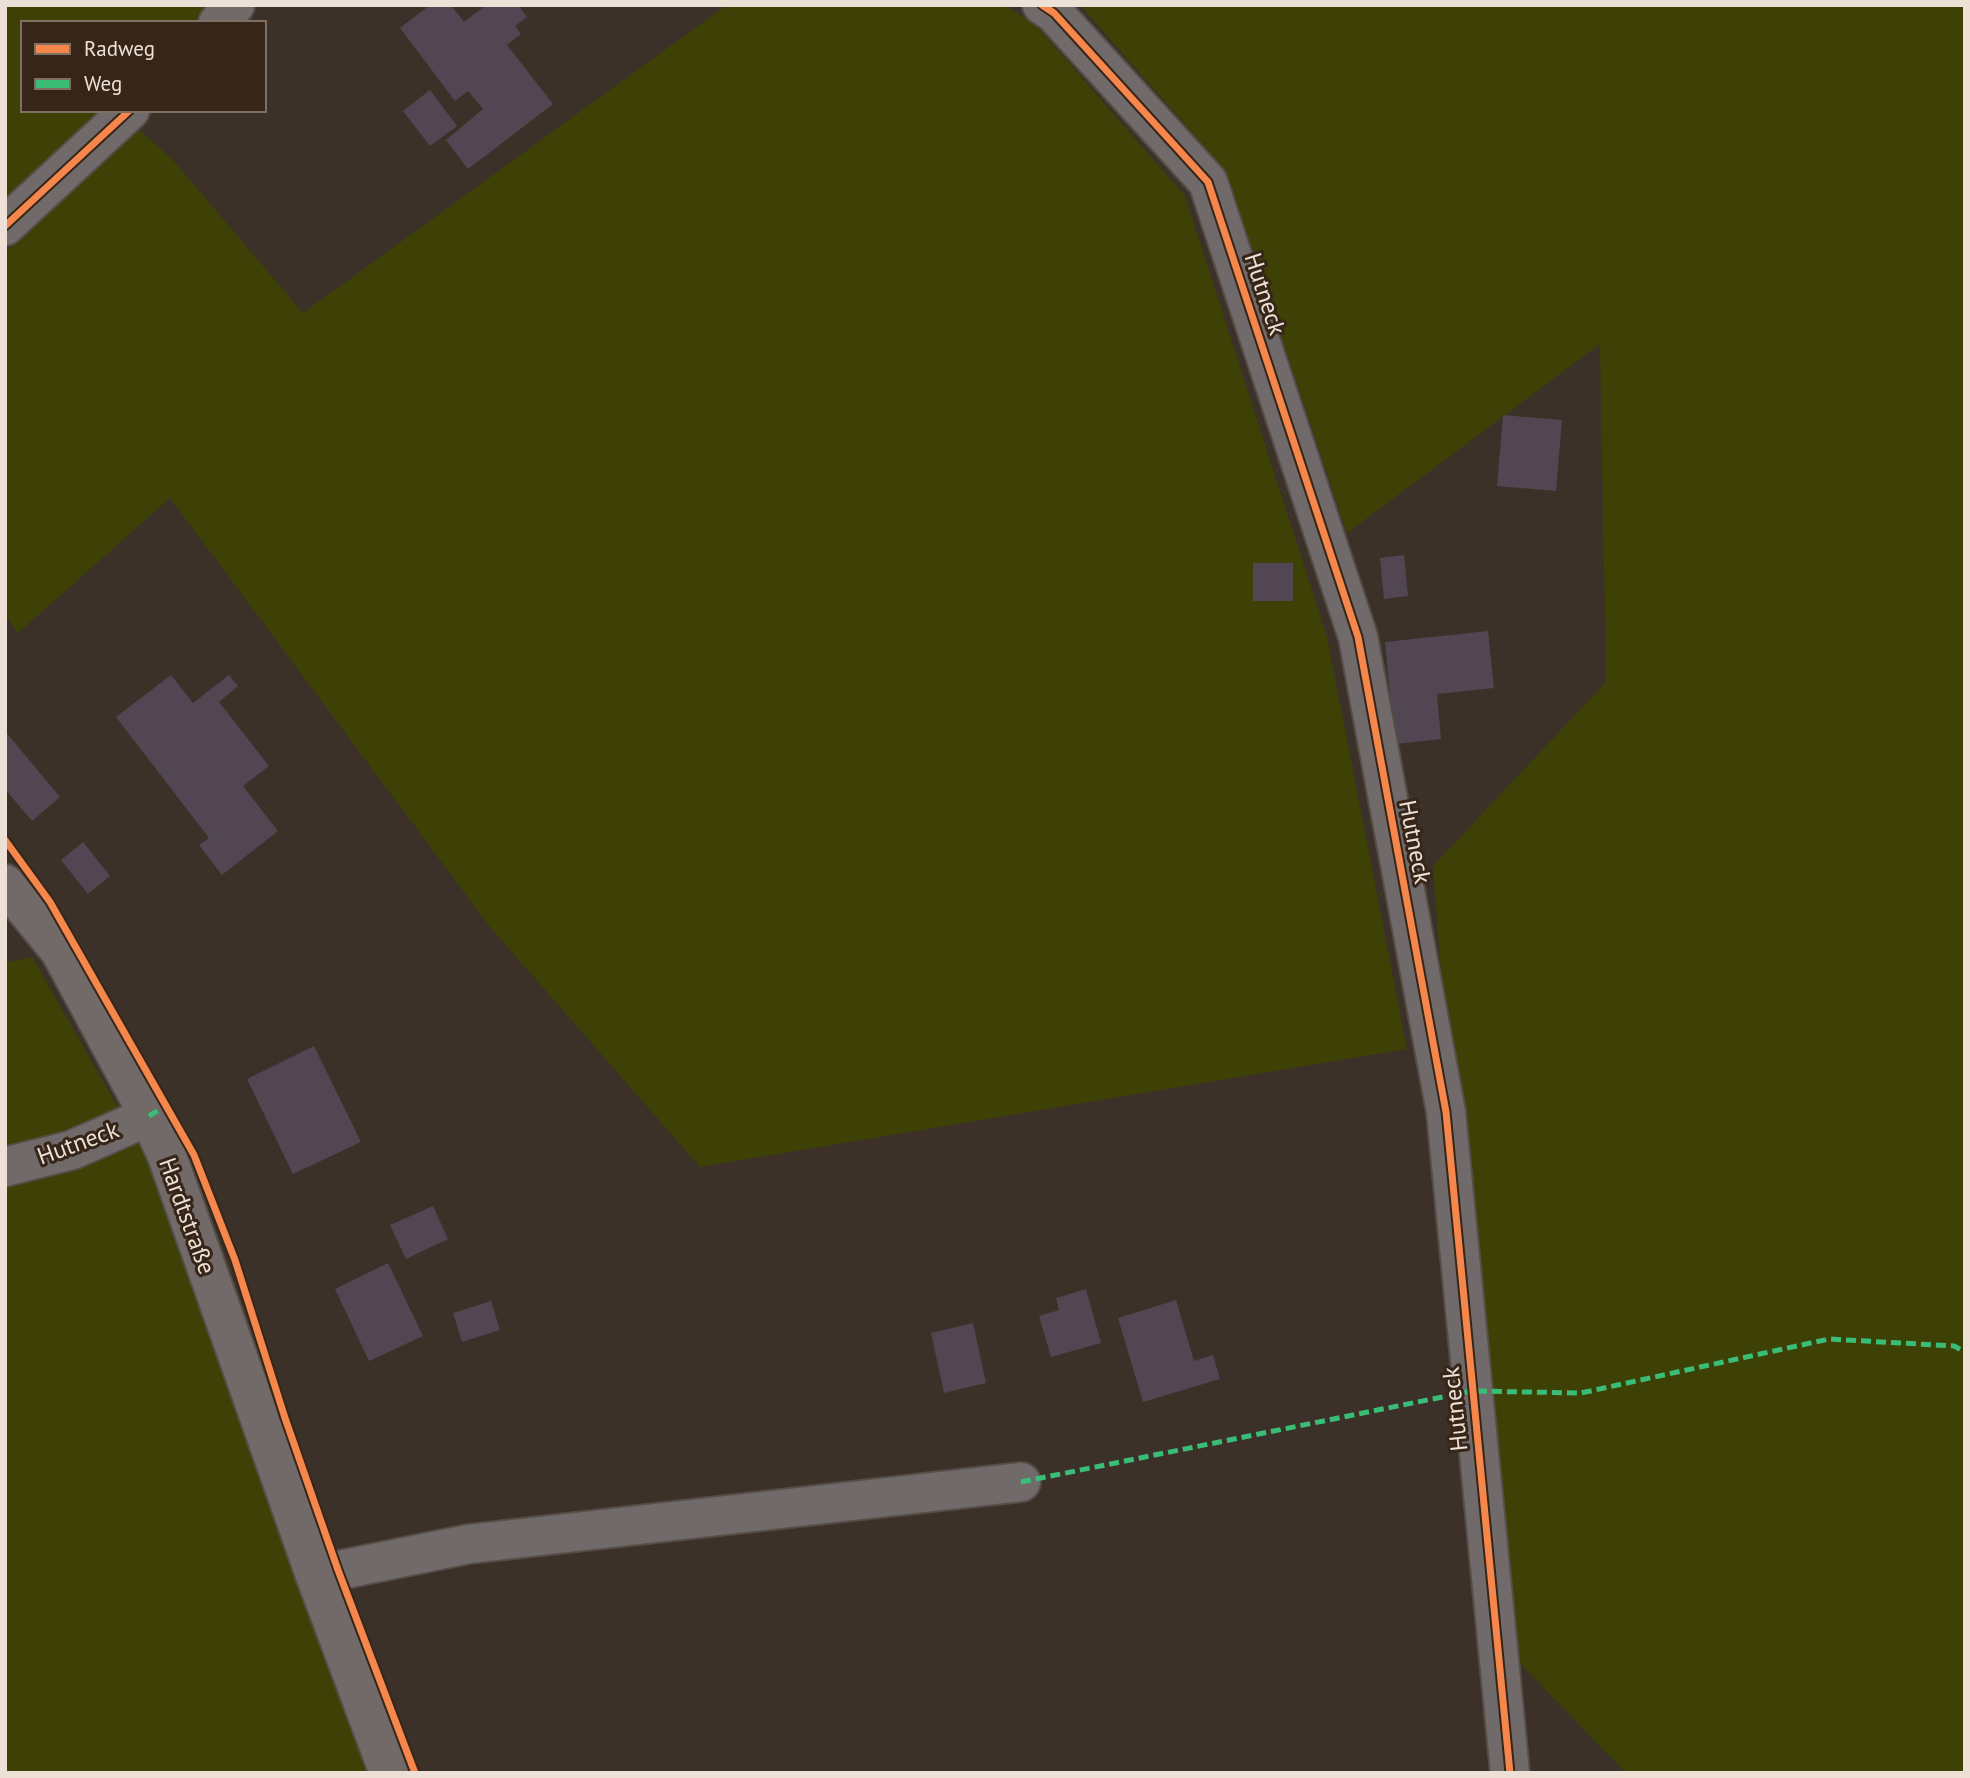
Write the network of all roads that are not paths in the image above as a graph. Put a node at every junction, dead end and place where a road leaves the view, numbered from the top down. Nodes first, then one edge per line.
1 (235, 5) edge
2 (1042, 5) edge
3 (220, 21) edge
4 (128, 112) edge
5 (5, 226) edge
6 (5, 884) edge
7 (149, 1116) junction
8 (5, 1167) edge
9 (1021, 1482) dead end
10 (315, 1575) junction
11 (389, 1773) edge
12 (1510, 1773) edge

1 - 3 street
2 - 12 street, Hutneck
4 - 5 street
6 - 7 main road, Hardtstraße
7 - 8 street, Hutneck
7 - 10 main road, Hardtstraße
9 - 10 street
10 - 11 main road, Hardtstraße

